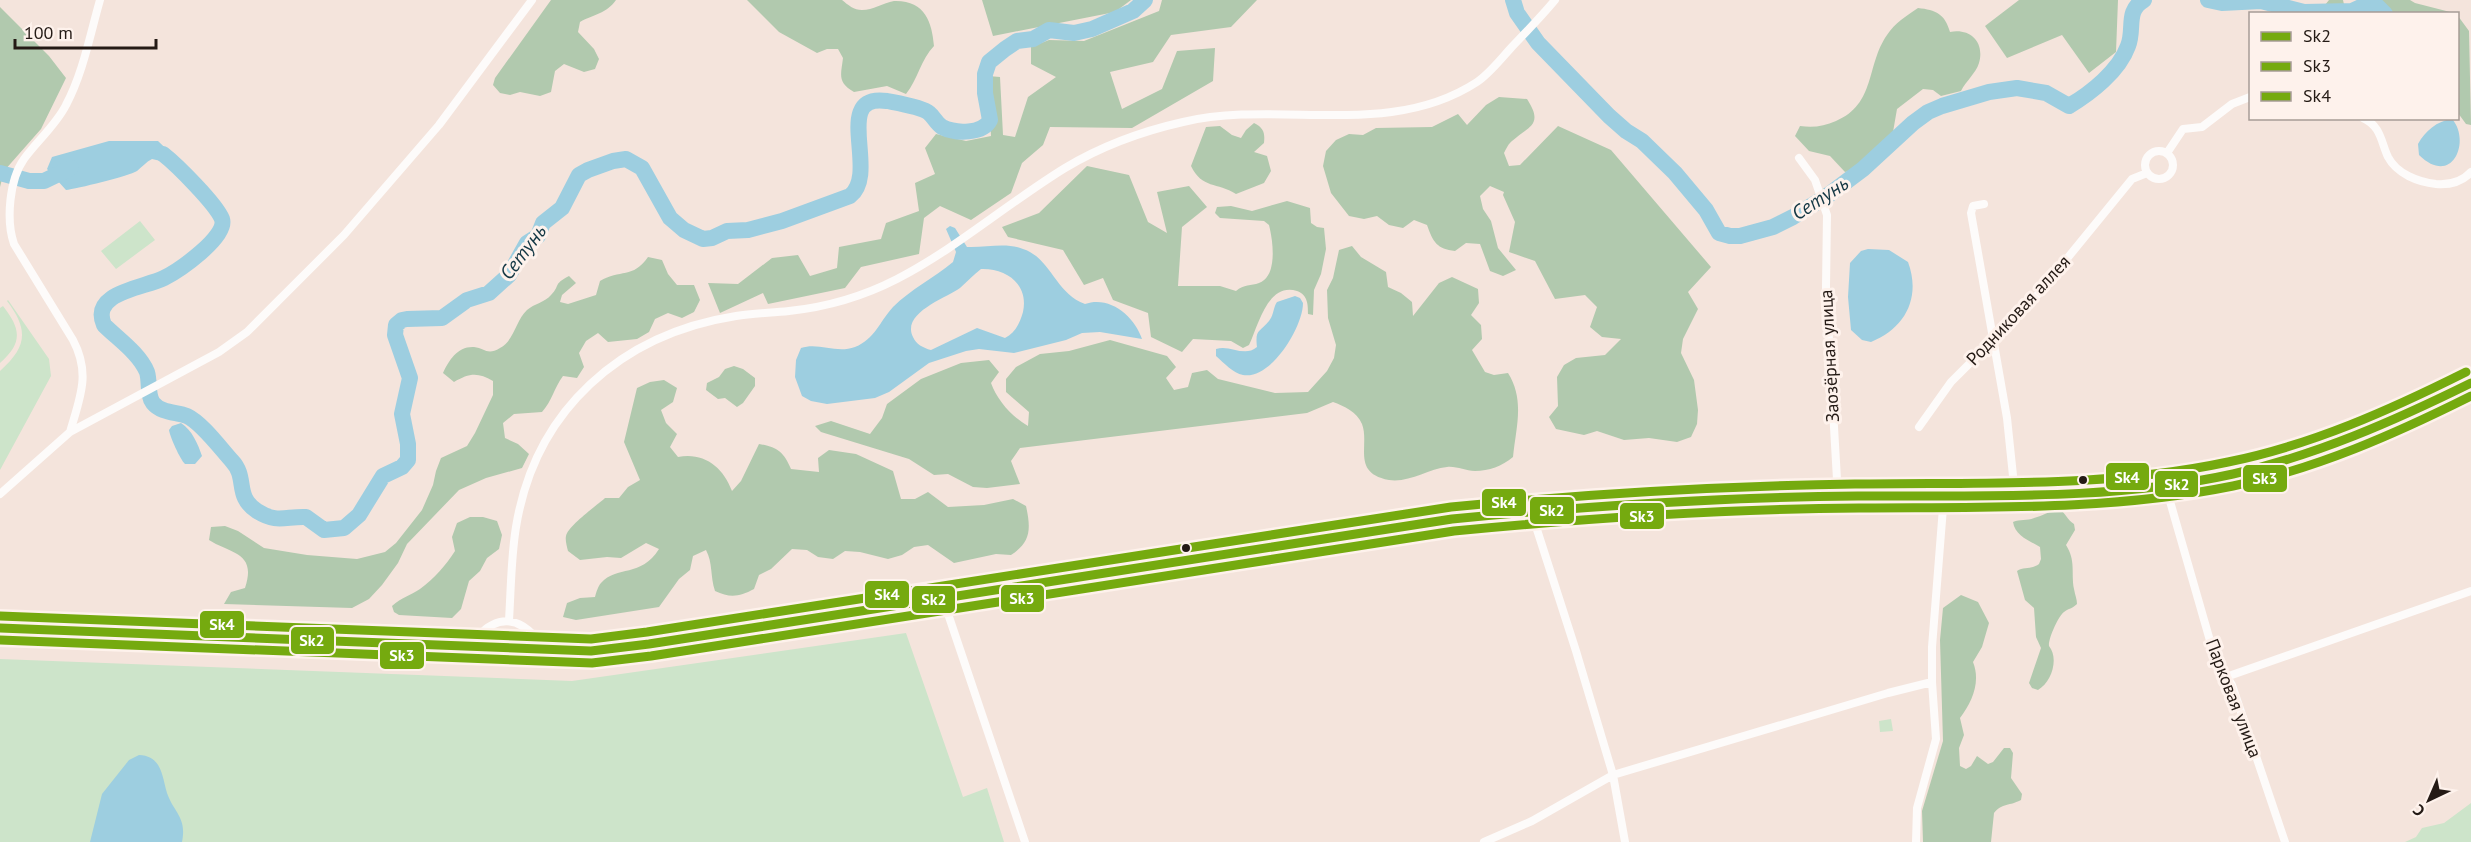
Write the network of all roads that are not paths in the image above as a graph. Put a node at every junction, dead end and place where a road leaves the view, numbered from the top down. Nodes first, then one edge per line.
1 (100, 0) edge
2 (532, 0) edge
3 (1555, 0) edge
4 (2249, 97) edge
5 (2366, 120) edge
6 (2167, 153) junction
7 (1799, 158) dead end
8 (2471, 172) edge
9 (2147, 173) junction
10 (1984, 204) dead end
11 (1993, 338) junction
12 (2471, 383) edge
13 (1919, 427) dead end
14 (70, 432) junction
15 (2165, 484) junction
16 (0, 494) edge
17 (1944, 495) junction
18 (2015, 495) junction
19 (1838, 497) junction
20 (1531, 511) junction
21 (2471, 591) edge
22 (942, 599) junction
23 (509, 620) junction
24 (0, 628) edge
25 (474, 647) junction
26 (546, 650) junction
27 (2226, 677) junction
28 (1932, 682) junction
29 (1613, 775) junction
30 (1025, 842) edge
31 (1484, 842) edge
32 (1625, 842) edge
33 (1916, 842) edge
34 (2285, 842) edge

1 - 14 street
2 - 14 street
3 - 23 street
4 - 6 street, Родниковая аллея
5 - 8 street
6 - 9 street, Родниковая аллея
6 - 9 street
7 - 19 street, Заозёрная улица
9 - 11 street, Родниковая аллея
10 - 11 street
11 - 13 street, Родниковая аллея
11 - 18 street
12 - 15 street
14 - 16 street
15 - 18 street
15 - 27 street, Парковая улица
17 - 18 street
17 - 19 street
17 - 28 street
19 - 20 street
20 - 22 street
20 - 29 street
21 - 27 street
22 - 26 street
22 - 30 street
23 - 25 street
23 - 26 street
24 - 25 street
25 - 26 street
27 - 34 street, Парковая улица
28 - 29 street
28 - 33 street
29 - 31 street
29 - 32 street

